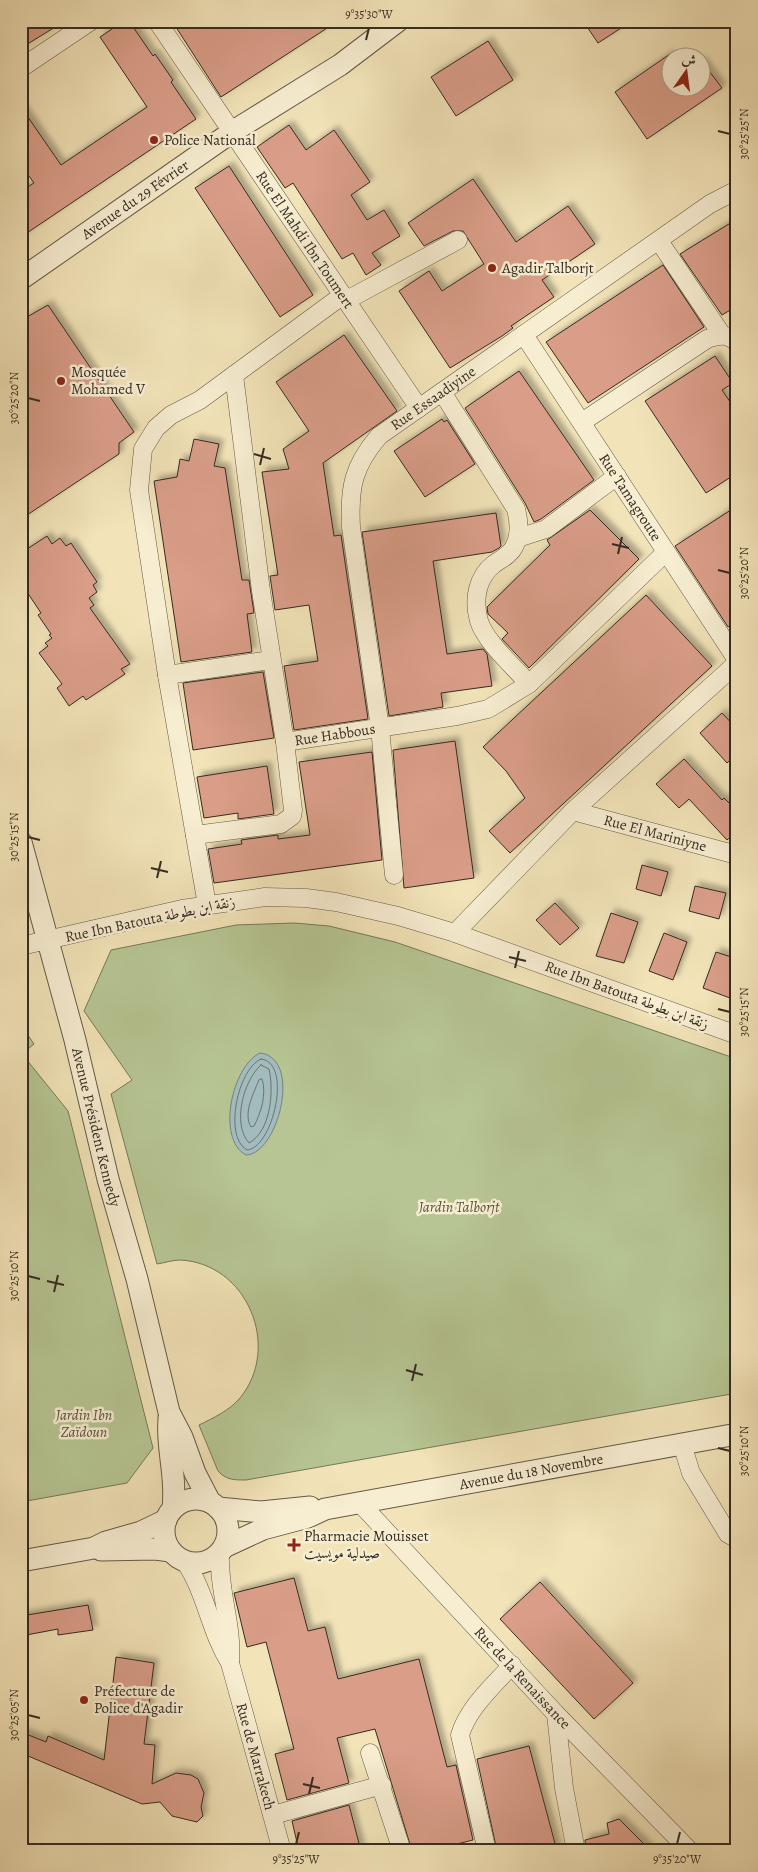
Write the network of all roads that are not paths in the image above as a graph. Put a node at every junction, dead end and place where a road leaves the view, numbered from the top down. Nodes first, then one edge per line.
1 (91, 21) edge
2 (157, 21) edge
3 (397, 21) edge
4 (21, 68) edge
5 (232, 132) junction
6 (737, 190) edge
7 (458, 240) dead end
8 (659, 240) junction
9 (21, 278) edge
10 (345, 298) junction
11 (524, 336) junction
12 (732, 338) edge
13 (234, 375) junction
14 (442, 392) junction
15 (420, 408) junction
16 (582, 422) junction
17 (617, 476) junction
18 (518, 538) junction
19 (666, 552) junction
20 (271, 660) junction
21 (737, 660) edge
22 (737, 663) edge
23 (167, 675) junction
24 (529, 684) junction
25 (380, 728) junction
26 (285, 742) junction
27 (573, 811) junction
28 (195, 835) junction
29 (21, 842) edge
30 (737, 856) edge
31 (394, 875) dead end
32 (207, 905) junction
33 (455, 933) junction
34 (48, 940) junction
35 (21, 946) edge
36 (737, 1035) edge
37 (169, 1412) junction
38 (737, 1434) edge
39 (682, 1444) junction
40 (359, 1502) junction
41 (214, 1505) junction
42 (325, 1509) junction
43 (170, 1514) junction
44 (737, 1539) edge
45 (94, 1548) junction
46 (222, 1549) junction
47 (178, 1555) junction
48 (21, 1561) edge
49 (230, 1663) junction
50 (512, 1665) junction
51 (556, 1714) junction
52 (370, 1753) dead end
53 (382, 1785) junction
54 (273, 1815) junction
55 (282, 1851) edge
56 (402, 1851) edge
57 (486, 1851) edge
58 (576, 1851) edge
59 (690, 1851) edge

1 - 4 street
2 - 5 street, Rue El Mahdi Ibn Toumert
3 - 5 street, Avenue du 29 Février
5 - 9 street, Avenue du 29 Février
5 - 10 street, Rue El Mahdi Ibn Toumert
6 - 8 street, Rue Essaadiyine
7 - 10 street
8 - 11 street, Rue Essaadiyine
8 - 12 street
10 - 13 street
10 - 15 street, Rue El Mahdi Ibn Toumert
11 - 14 street, Rue Essaadiyine
11 - 16 street, Rue Tamagroute
12 - 16 street
13 - 20 street, Rue Habbous
13 - 23 street
14 - 15 street, Rue Essaadiyine
14 - 18 street
15 - 25 street, Rue Essaadiyine
16 - 17 street, Rue Tamagroute
17 - 18 street
17 - 19 street, Rue Tamagroute
18 - 24 street
19 - 21 street, Rue Tamagroute
19 - 24 street, Rue Habbous
20 - 23 street
20 - 26 street, Rue Habbous
22 - 27 street
23 - 28 street
24 - 25 street, Rue Habbous
25 - 26 street, Rue Habbous
25 - 31 street, Rue Essaadiyine
26 - 28 street
27 - 30 street, Rue El Mariniyne
27 - 33 street
28 - 32 street
29 - 34 street, Avenue Président Kennedy
32 - 33 street, Rue Ibn Batouta زنقة ابن بطوطة
32 - 34 street, Rue Ibn Batouta زنقة ابن بطوطة
33 - 36 street, Rue Ibn Batouta زنقة ابن بطوطة
34 - 35 street, Rue Ibn Batouta زنقة ابن بطوطة
34 - 37 street, Avenue Président Kennedy
37 - 41 street, Avenue Président Kennedy
37 - 43 street, Avenue Président Kennedy
38 - 39 street, Avenue du 18 Novembre
39 - 40 street, Avenue du 18 Novembre
39 - 44 street
40 - 42 street, Avenue du 18 Novembre
40 - 50 street, Rue de la Renaissance
41 - 42 street, Avenue du 18 Novembre
41 - 43 street
41 - 46 street
42 - 46 street, Avenue du 18 Novembre
43 - 45 street
43 - 47 street
45 - 47 street
45 - 48 street
46 - 47 street
46 - 49 street, Rue de Marrakech
47 - 49 street, Rue de Marrakech
49 - 54 street, Rue de Marrakech
50 - 51 street, Rue de la Renaissance
50 - 57 street
51 - 58 street
51 - 59 street, Rue de la Renaissance
52 - 53 street
53 - 54 street
53 - 56 street
54 - 55 street, Rue de Marrakech

